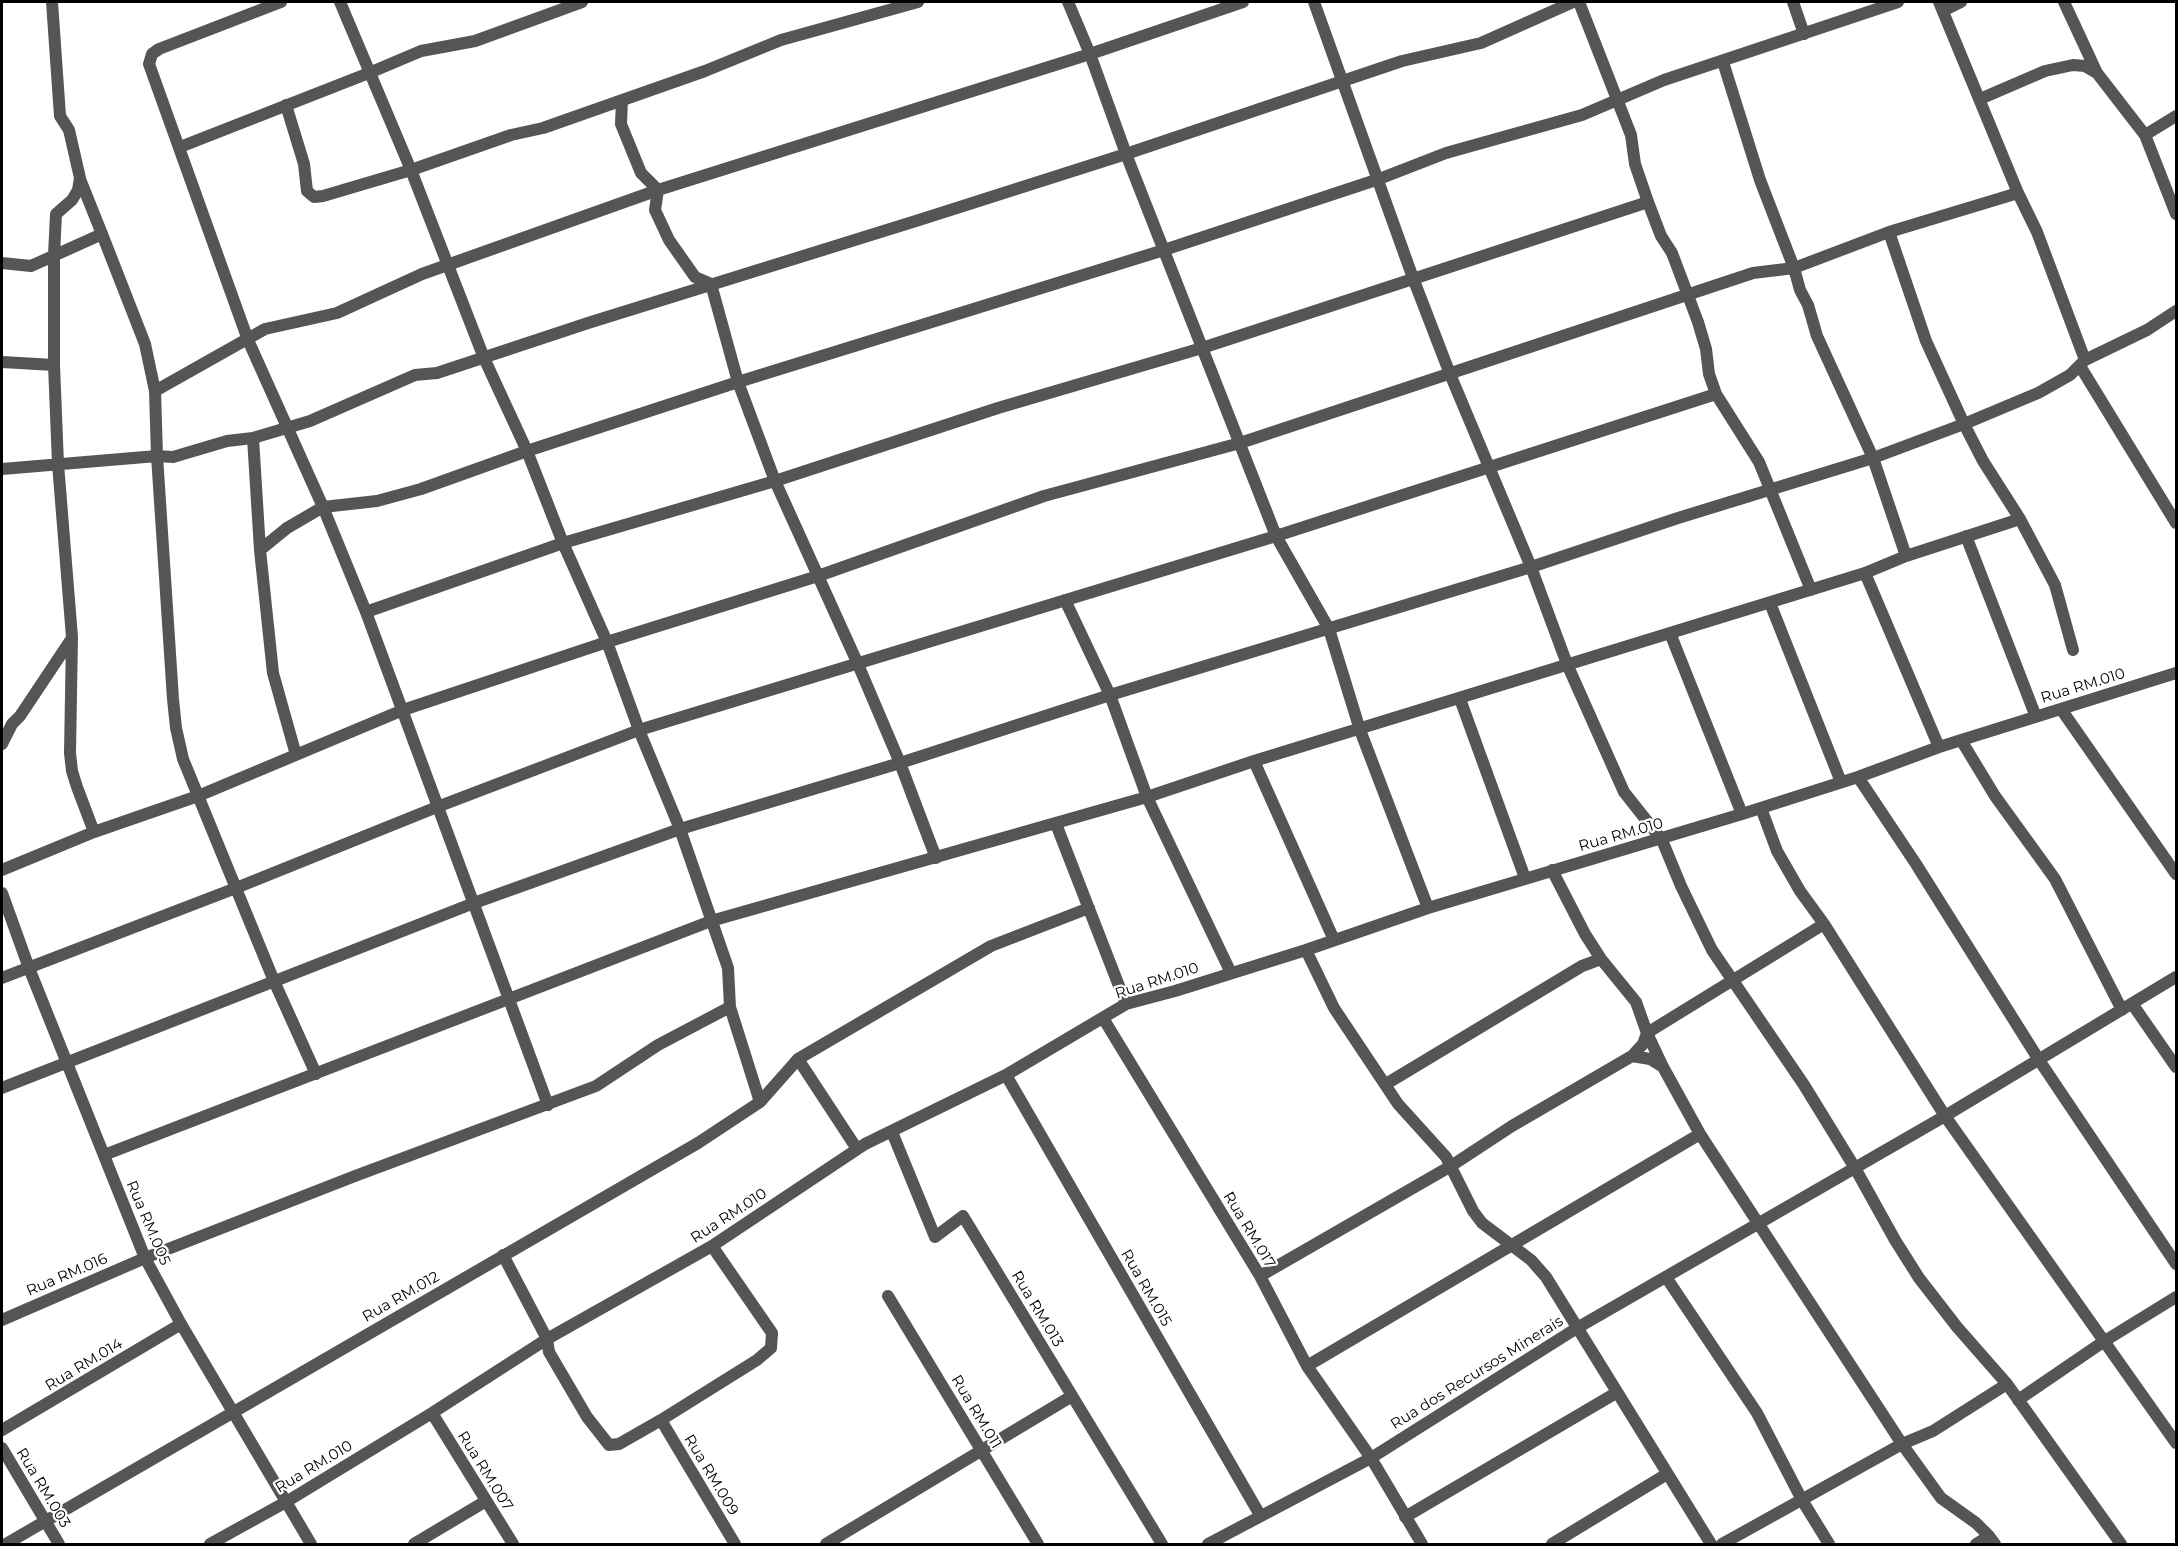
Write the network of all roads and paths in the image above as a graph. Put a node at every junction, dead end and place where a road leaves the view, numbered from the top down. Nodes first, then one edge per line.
1 (52, 2) edge
2 (281, 2) edge
3 (340, 2) edge
4 (582, 2) edge
5 (918, 2) edge
6 (1068, 2) edge
7 (1243, 2) edge
8 (1314, 2) edge
9 (1573, 2) edge
10 (1579, 2) edge
11 (1792, 2) edge
12 (1898, 2) edge
13 (1961, 2) edge
14 (2064, 2) edge
15 (1941, 6) edge
16 (1804, 34) junction
17 (1090, 54) junction
18 (1723, 62) junction
19 (369, 73) junction
20 (2097, 73) junction
21 (1343, 80) junction
22 (1980, 99) junction
23 (622, 100) junction
24 (1618, 100) junction
25 (286, 105) junction
26 (2176, 116) edge
27 (2145, 135) junction
28 (180, 147) junction
29 (1126, 154) junction
30 (411, 170) junction
31 (80, 178) junction
32 (1379, 179) junction
33 (658, 190) junction
34 (2018, 193) junction
35 (1648, 202) junction
36 (2176, 214) edge
37 (1888, 232) junction
38 (102, 234) junction
39 (1164, 250) junction
40 (54, 255) junction
41 (2, 263) edge
42 (449, 264) junction
43 (1794, 268) junction
44 (1413, 278) junction
45 (711, 284) junction
46 (1689, 294) junction
47 (2176, 311) edge
48 (248, 340) junction
49 (1202, 348) junction
50 (484, 358) junction
51 (2, 362) edge
52 (2083, 363) junction
53 (54, 365) junction
54 (1450, 374) junction
55 (738, 382) junction
56 (155, 391) junction
57 (1716, 394) junction
58 (1964, 424) junction
59 (288, 428) junction
60 (253, 438) junction
61 (1240, 443) junction
62 (526, 451) junction
63 (157, 456) junction
64 (1873, 458) junction
65 (58, 464) junction
66 (1487, 467) junction
67 (2, 469) edge
68 (775, 481) junction
69 (1771, 490) junction
70 (323, 507) junction
71 (2020, 519) junction
72 (2176, 523) edge
73 (1276, 536) junction
74 (1966, 536) junction
75 (563, 543) junction
76 (260, 550) junction
77 (1906, 556) junction
78 (1530, 567) junction
79 (1865, 573) junction
80 (818, 576) junction
81 (1810, 590) junction
82 (1065, 600) junction
83 (1770, 603) junction
84 (366, 612) junction
85 (1329, 629) junction
86 (1670, 633) junction
87 (72, 637) junction
88 (607, 642) junction
89 (2073, 650) dead end
90 (857, 662) junction
91 (1567, 664) junction
92 (2173, 674) edge
93 (2176, 687) edge
94 (1110, 695) junction
95 (1460, 699) junction
96 (2061, 709) junction
97 (403, 710) junction
98 (2036, 717) junction
99 (639, 730) junction
100 (1360, 730) junction
101 (1961, 740) junction
102 (2, 744) edge
103 (1939, 747) junction
104 (296, 755) junction
105 (1254, 762) junction
106 (900, 763) junction
107 (1858, 777) junction
108 (1841, 782) junction
109 (198, 796) junction
110 (1147, 797) junction
111 (437, 807) junction
112 (1761, 808) junction
113 (1742, 814) junction
114 (1056, 824) junction
115 (680, 829) junction
116 (93, 832) junction
117 (1662, 840) junction
118 (936, 858) junction
119 (2, 870) edge
120 (1552, 870) junction
121 (2176, 874) edge
122 (1525, 878) junction
123 (236, 888) junction
124 (2, 892) edge
125 (474, 903) junction
126 (1089, 908) junction
127 (1428, 908) junction
128 (711, 921) junction
129 (1824, 924) junction
130 (1334, 940) junction
131 (1306, 950) junction
132 (1601, 959) junction
133 (29, 968) junction
134 (1231, 973) junction
135 (2176, 977) edge
136 (2, 978) edge
137 (1732, 979) junction
138 (274, 981) junction
139 (509, 998) junction
140 (1126, 1004) junction
141 (730, 1007) junction
142 (2127, 1007) junction
143 (1102, 1018) junction
144 (1647, 1033) junction
145 (1632, 1056) junction
146 (798, 1059) junction
147 (2038, 1060) junction
148 (67, 1062) junction
149 (1663, 1067) junction
150 (2176, 1067) edge
151 (316, 1074) junction
152 (1006, 1075) junction
153 (1386, 1084) junction
154 (2, 1088) edge
155 (760, 1102) junction
156 (548, 1105) junction
157 (1945, 1116) junction
158 (892, 1132) junction
159 (1700, 1134) junction
160 (857, 1149) junction
161 (104, 1155) junction
162 (1451, 1166) junction
163 (1855, 1168) junction
164 (1760, 1223) junction
165 (712, 1246) junction
166 (1512, 1246) junction
167 (503, 1255) junction
168 (145, 1258) junction
169 (2176, 1264) edge
170 (1260, 1276) junction
171 (1666, 1277) junction
172 (888, 1296) dead end
173 (2176, 1297) edge
174 (2, 1320) edge
175 (181, 1324) junction
176 (1577, 1328) junction
177 (547, 1339) junction
178 (2103, 1342) junction
179 (1307, 1366) junction
180 (2007, 1384) junction
181 (1616, 1394) junction
182 (1072, 1396) junction
183 (2018, 1400) junction
184 (233, 1412) junction
185 (432, 1413) junction
186 (661, 1420) junction
187 (2, 1430) edge
188 (2176, 1443) edge
189 (1902, 1444) junction
190 (2, 1448) edge
191 (982, 1451) junction
192 (1371, 1458) junction
193 (1667, 1474) junction
194 (1802, 1500) junction
195 (486, 1501) junction
196 (286, 1502) junction
197 (1260, 1515) junction
198 (1405, 1517) junction
199 (45, 1521) junction
200 (1227, 1540) edge
201 (1992, 1540) edge
202 (6, 1545) edge
203 (59, 1545) edge
204 (210, 1545) edge
205 (311, 1545) edge
206 (414, 1545) edge
207 (513, 1545) edge
208 (735, 1545) edge
209 (826, 1545) edge
210 (1038, 1545) edge
211 (1162, 1545) edge
212 (1208, 1545) edge
213 (1422, 1545) edge
214 (1552, 1545) edge
215 (1711, 1545) edge
216 (1722, 1545) edge
217 (1829, 1545) edge
218 (1976, 1545) edge
219 (2121, 1545) edge

1 - 31 street
2 - 28 street
3 - 19 street
4 - 19 street
5 - 23 street
6 - 17 street
7 - 17 street
8 - 21 street
9 - 21 street
10 - 24 street
11 - 16 street
12 - 16 street
13 - 15 street
14 - 20 street
15 - 22 street
16 - 18 street
17 - 29 street
17 - 33 street
18 - 24 street
18 - 43 street
19 - 25 street
19 - 30 street
20 - 22 street
20 - 27 street
21 - 29 street
21 - 32 street
22 - 34 street
23 - 30 street
23 - 33 street
24 - 32 street
24 - 35 street
25 - 28 street
25 - 30 street
26 - 27 street
27 - 36 street
28 - 48 street
29 - 39 street
29 - 45 street
30 - 42 street
31 - 38 street
31 - 40 street
32 - 39 street
32 - 44 street
33 - 42 street
33 - 45 street
34 - 37 street
34 - 52 street
35 - 44 street
35 - 46 street
37 - 43 street
37 - 58 street
38 - 40 street
38 - 56 street
39 - 49 street
39 - 55 street
40 - 41 street
40 - 53 street
42 - 48 street
42 - 50 street
43 - 46 street
43 - 64 street
44 - 49 street
44 - 54 street
45 - 50 street
45 - 55 street
46 - 54 street
46 - 57 street
47 - 52 street
48 - 56 street
48 - 59 street
49 - 61 street
49 - 68 street
50 - 59 street
50 - 62 street
51 - 53 street
52 - 58 street
52 - 72 street
53 - 65 street
54 - 61 street
54 - 66 street
55 - 62 street
55 - 68 street
56 - 63 street
57 - 66 street
57 - 69 street
58 - 64 street
58 - 71 street
59 - 60 street
59 - 70 street
60 - 63 street
60 - 76 street
61 - 73 street
61 - 80 street
62 - 70 street
62 - 75 street
63 - 65 street
63 - 109 street
64 - 69 street
64 - 77 street
65 - 67 street
65 - 87 street
66 - 73 street
66 - 78 street
68 - 75 street
68 - 80 street
69 - 78 street
69 - 81 street
70 - 76 street
70 - 84 street
71 - 74 street
71 - 89 street
73 - 82 street
73 - 85 street
74 - 77 street
74 - 98 street
75 - 84 street
75 - 88 street
76 - 104 street
77 - 79 street
78 - 85 street
78 - 91 street
79 - 81 street
79 - 103 street
80 - 88 street
80 - 90 street
81 - 83 street
82 - 90 street
82 - 94 street
83 - 86 street
83 - 108 street
84 - 97 street
85 - 94 street
85 - 100 street
86 - 91 street
86 - 113 street
87 - 102 street
87 - 116 street
88 - 97 street
88 - 99 street
90 - 99 street
90 - 106 street
91 - 95 street
91 - 117 street
92 - 93 street
92 - 96 street, Rua RM.010
94 - 106 street
94 - 110 street
95 - 100 street
95 - 122 street
96 - 98 street, Rua RM.010
96 - 121 street
97 - 104 street
97 - 111 street
98 - 101 street, Rua RM.010
99 - 111 street
99 - 115 street
100 - 105 street
100 - 127 street
101 - 103 street, Rua RM.010
101 - 142 street
103 - 107 street, Rua RM.010
104 - 109 street
105 - 110 street
105 - 130 street
106 - 115 street
106 - 118 street
107 - 108 street, Rua RM.010
107 - 147 street
108 - 112 street, Rua RM.010
109 - 116 street
109 - 123 street
110 - 114 street
110 - 134 street
111 - 123 street
111 - 125 street
112 - 113 street, Rua RM.010
112 - 129 street
113 - 117 street, Rua RM.010
114 - 118 street
114 - 126 street
115 - 125 street
115 - 128 street
116 - 119 street
117 - 120 street, Rua RM.010
117 - 137 street
118 - 128 street
120 - 122 street, Rua RM.010
120 - 132 street
122 - 127 street, Rua RM.010
123 - 133 street
123 - 138 street
124 - 133 street, Rua RM.005
125 - 138 street
125 - 139 street
126 - 140 street
126 - 146 street, Rua RM.012
127 - 130 street, Rua RM.010
128 - 139 street
128 - 141 street
129 - 137 street
129 - 157 street
130 - 131 street, Rua RM.010
131 - 134 street, Rua RM.010
131 - 153 street
132 - 144 street
132 - 153 street
133 - 136 street
133 - 148 street, Rua RM.005
134 - 140 street, Rua RM.010
135 - 142 street, Rua dos Recursos Minerais
137 - 144 street
137 - 163 street
138 - 148 street
138 - 151 street
139 - 151 street
139 - 156 street
140 - 143 street, Rua RM.010
141 - 155 street
141 - 156 street, Rua RM.016
142 - 147 street, Rua dos Recursos Minerais
142 - 150 street
143 - 152 street, Rua RM.010
143 - 170 street, Rua RM.017
144 - 145 street
144 - 149 street
145 - 149 street
145 - 162 street
146 - 155 street, Rua RM.012
146 - 160 street
147 - 157 street, Rua dos Recursos Minerais
147 - 169 street
148 - 154 street
148 - 161 street, Rua RM.005
149 - 159 street
151 - 161 street
152 - 158 street, Rua RM.010
152 - 197 street, Rua RM.015
153 - 162 street
155 - 167 street, Rua RM.012
156 - 168 street, Rua RM.016
157 - 163 street, Rua dos Recursos Minerais
157 - 178 street
158 - 160 street, Rua RM.010
158 - 182 street, Rua RM.013
159 - 164 street
159 - 166 street
160 - 165 street, Rua RM.010
161 - 168 street, Rua RM.005
162 - 166 street
162 - 170 street
163 - 164 street, Rua dos Recursos Minerais
163 - 180 street
164 - 171 street, Rua dos Recursos Minerais
164 - 189 street
165 - 177 street, Rua RM.010
165 - 186 street
166 - 176 street
166 - 179 street
167 - 177 street
167 - 184 street, Rua RM.012
168 - 174 street, Rua RM.016
168 - 175 street, Rua RM.005
170 - 179 street, Rua RM.017
171 - 176 street, Rua dos Recursos Minerais
171 - 194 street
172 - 191 street, Rua RM.011
173 - 178 street
175 - 184 street, Rua RM.005
175 - 187 street, Rua RM.014
176 - 181 street
176 - 192 street, Rua dos Recursos Minerais
177 - 185 street, Rua RM.010
177 - 186 street
178 - 183 street
178 - 188 street
179 - 192 street, Rua RM.017
180 - 183 street
180 - 189 street
181 - 193 street
181 - 198 street
182 - 191 street
182 - 211 street, Rua RM.013
183 - 219 street
184 - 196 street, Rua RM.005
184 - 199 street, Rua RM.012
185 - 195 street, Rua RM.007
185 - 196 street, Rua RM.010
186 - 208 street, Rua RM.009
189 - 194 street
189 - 201 street
190 - 199 street, Rua RM.003
191 - 209 street
191 - 210 street, Rua RM.011
192 - 197 street, Rua dos Recursos Minerais
192 - 198 street, Rua RM.017
193 - 214 street
193 - 215 street
194 - 216 street
194 - 217 street
195 - 206 street
195 - 207 street, Rua RM.007
196 - 204 street, Rua RM.010
196 - 205 street, Rua RM.005
197 - 200 street, Rua dos Recursos Minerais
198 - 213 street, Rua RM.017
199 - 202 street, Rua RM.012
199 - 203 street, Rua RM.003
200 - 212 street, Rua dos Recursos Minerais
201 - 218 street

